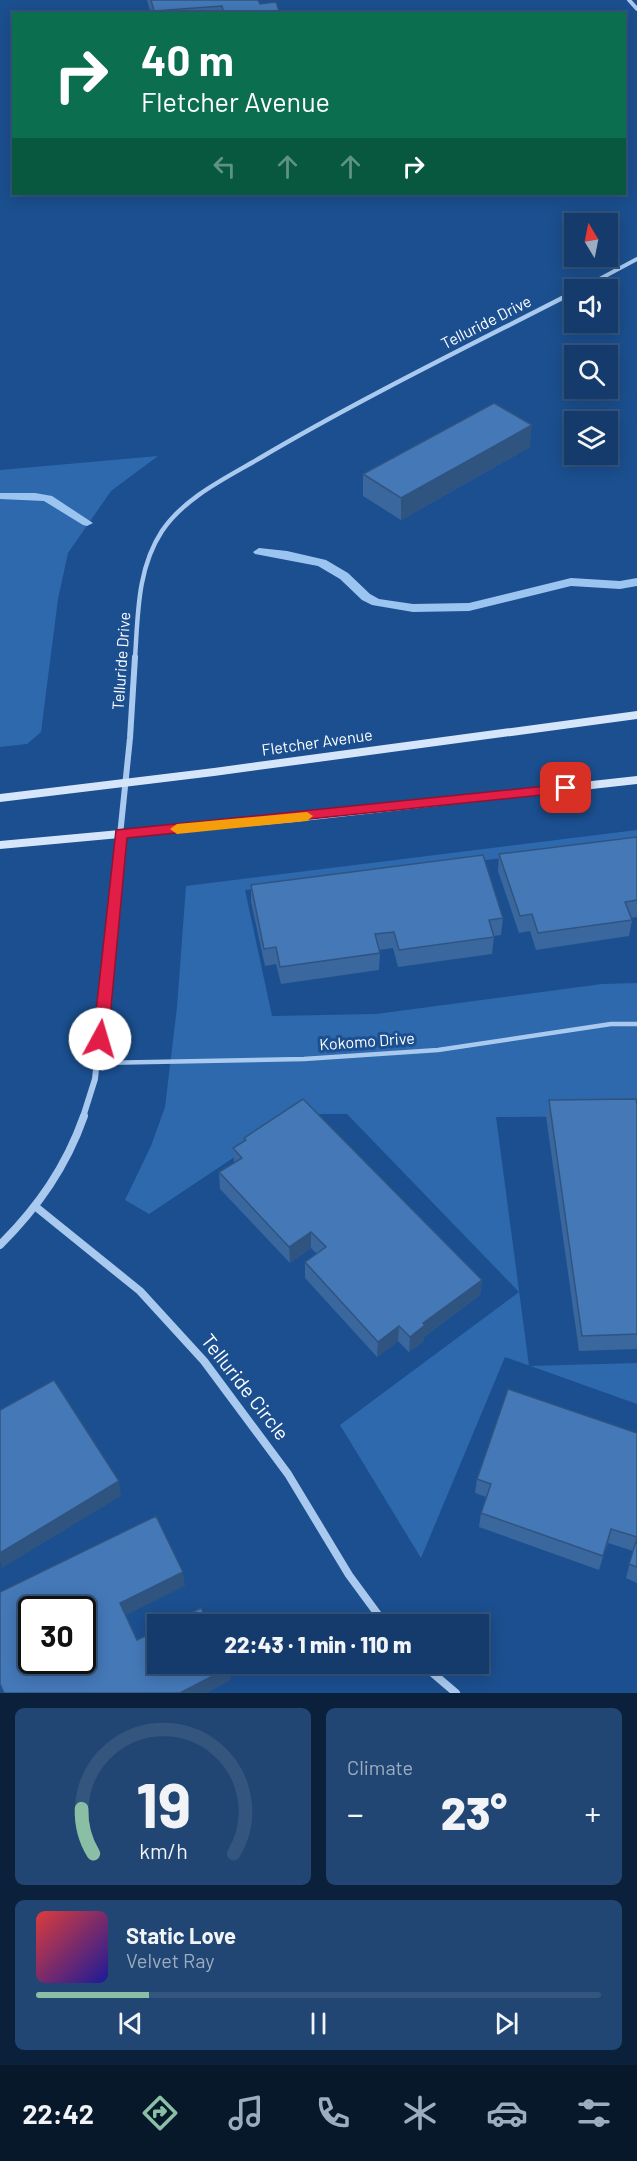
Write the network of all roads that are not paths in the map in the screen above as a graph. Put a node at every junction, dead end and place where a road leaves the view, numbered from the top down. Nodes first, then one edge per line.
1 (629, 0) edge
2 (637, 9) edge
3 (637, 259) edge
4 (600, 279) edge
5 (564, 297) edge
6 (637, 715) edge
7 (637, 780) edge
8 (126, 783) junction
9 (0, 798) edge
10 (121, 834) junction
11 (0, 845) edge
12 (637, 1024) edge
13 (98, 1063) junction
14 (36, 1207) junction
15 (0, 1245) edge
16 (378, 1614) edge
17 (434, 1674) edge
18 (456, 1693) edge

1 - 2 street
3 - 4 street
5 - 8 street, Telluride Drive
6 - 8 main road, Fletcher Avenue
7 - 10 main road
8 - 9 main road, Fletcher Avenue
8 - 10 street, Telluride Drive
10 - 11 main road
10 - 13 street, Telluride Drive
12 - 13 lane, Kokomo Drive
13 - 14 street, Telluride Drive
14 - 15 street, Telluride Drive
14 - 16 street, Telluride Circle
17 - 18 street

